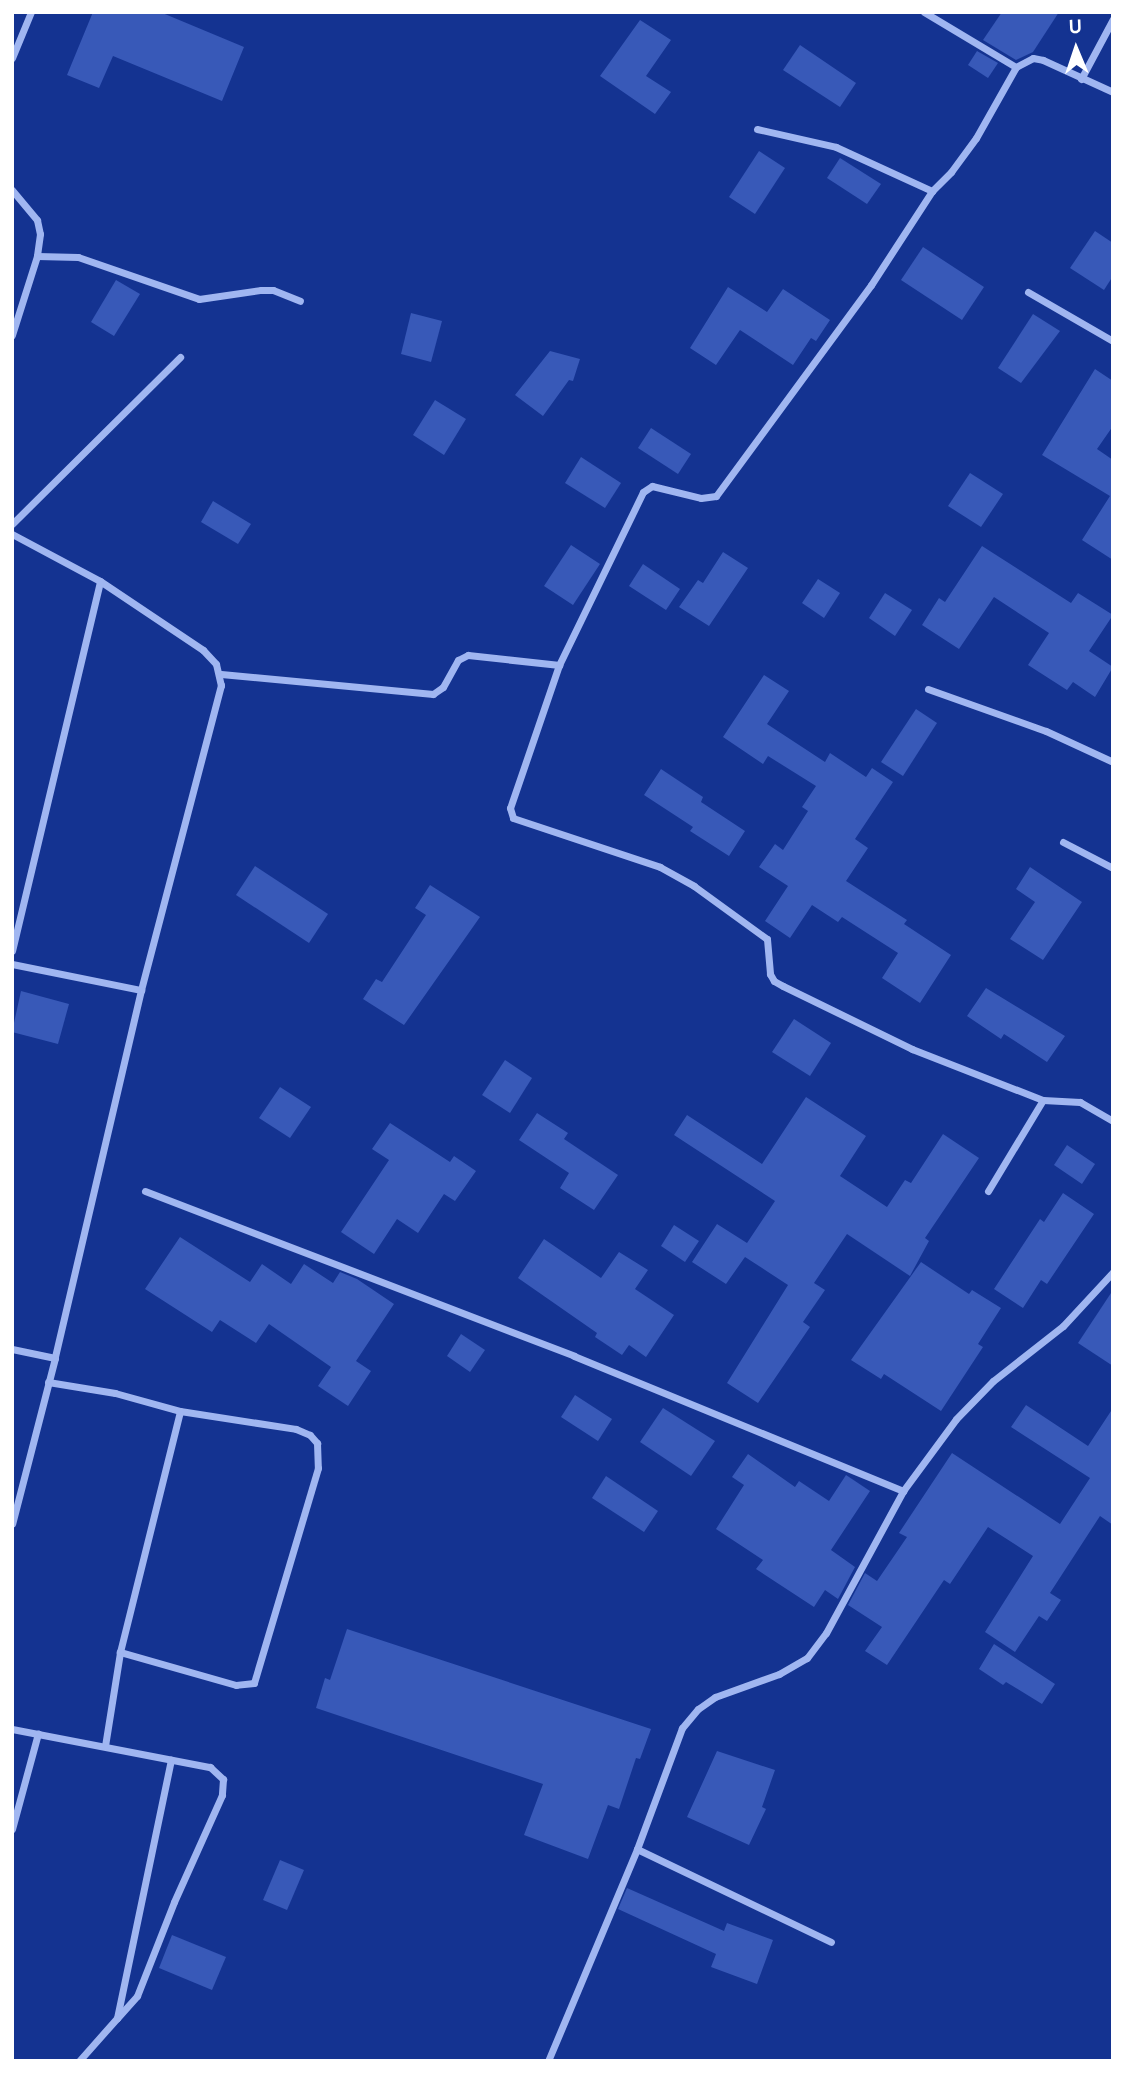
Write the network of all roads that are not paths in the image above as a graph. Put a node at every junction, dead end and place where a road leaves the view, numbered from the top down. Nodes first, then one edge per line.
1 (31, 12) edge
2 (924, 12) edge
3 (1113, 19) edge
4 (12, 58) edge
5 (1016, 67) junction
6 (1081, 79) junction
7 (1113, 92) edge
8 (757, 129) dead end
9 (12, 190) edge
10 (932, 191) junction
11 (37, 256) junction
12 (1028, 292) dead end
13 (12, 296) edge
14 (22, 299) junction
15 (300, 300) dead end
16 (12, 335) edge
17 (1113, 341) edge
18 (180, 357) dead end
19 (12, 524) edge
20 (12, 534) edge
21 (100, 581) junction
22 (559, 665) junction
23 (221, 674) junction
24 (928, 689) dead end
25 (1113, 762) edge
26 (1063, 842) dead end
27 (1113, 868) edge
28 (12, 951) edge
29 (12, 964) edge
30 (141, 990) junction
31 (1042, 1100) junction
32 (1113, 1121) edge
33 (145, 1191) dead end
34 (988, 1191) dead end
35 (1113, 1272) edge
36 (12, 1349) edge
37 (55, 1358) junction
38 (48, 1382) junction
39 (180, 1411) junction
40 (903, 1491) junction
41 (12, 1524) edge
42 (120, 1652) junction
43 (12, 1729) edge
44 (38, 1733) junction
45 (105, 1746) junction
46 (171, 1760) junction
47 (12, 1829) edge
48 (637, 1849) junction
49 (831, 1942) dead end
50 (117, 2018) junction
51 (79, 2061) edge
52 (548, 2061) edge

1 - 4 street
2 - 5 street
3 - 6 street
5 - 6 street
5 - 10 street
6 - 7 street
8 - 10 street
9 - 11 street
10 - 22 street
11 - 14 street
11 - 15 street
12 - 17 street
13 - 14 street
14 - 16 street
18 - 19 street
20 - 21 street
21 - 23 street
21 - 28 street
22 - 23 street
22 - 31 street
23 - 30 street
24 - 25 street
26 - 27 street
29 - 30 street
30 - 37 street
31 - 32 street
31 - 34 street
33 - 40 street
35 - 40 street
36 - 37 street
37 - 38 street
38 - 39 street
38 - 41 street
39 - 42 street
39 - 42 street
40 - 48 street
42 - 45 street
43 - 44 street
44 - 45 street
44 - 47 street
45 - 46 street
46 - 50 street
46 - 50 street
48 - 49 street
48 - 52 street
50 - 51 street

